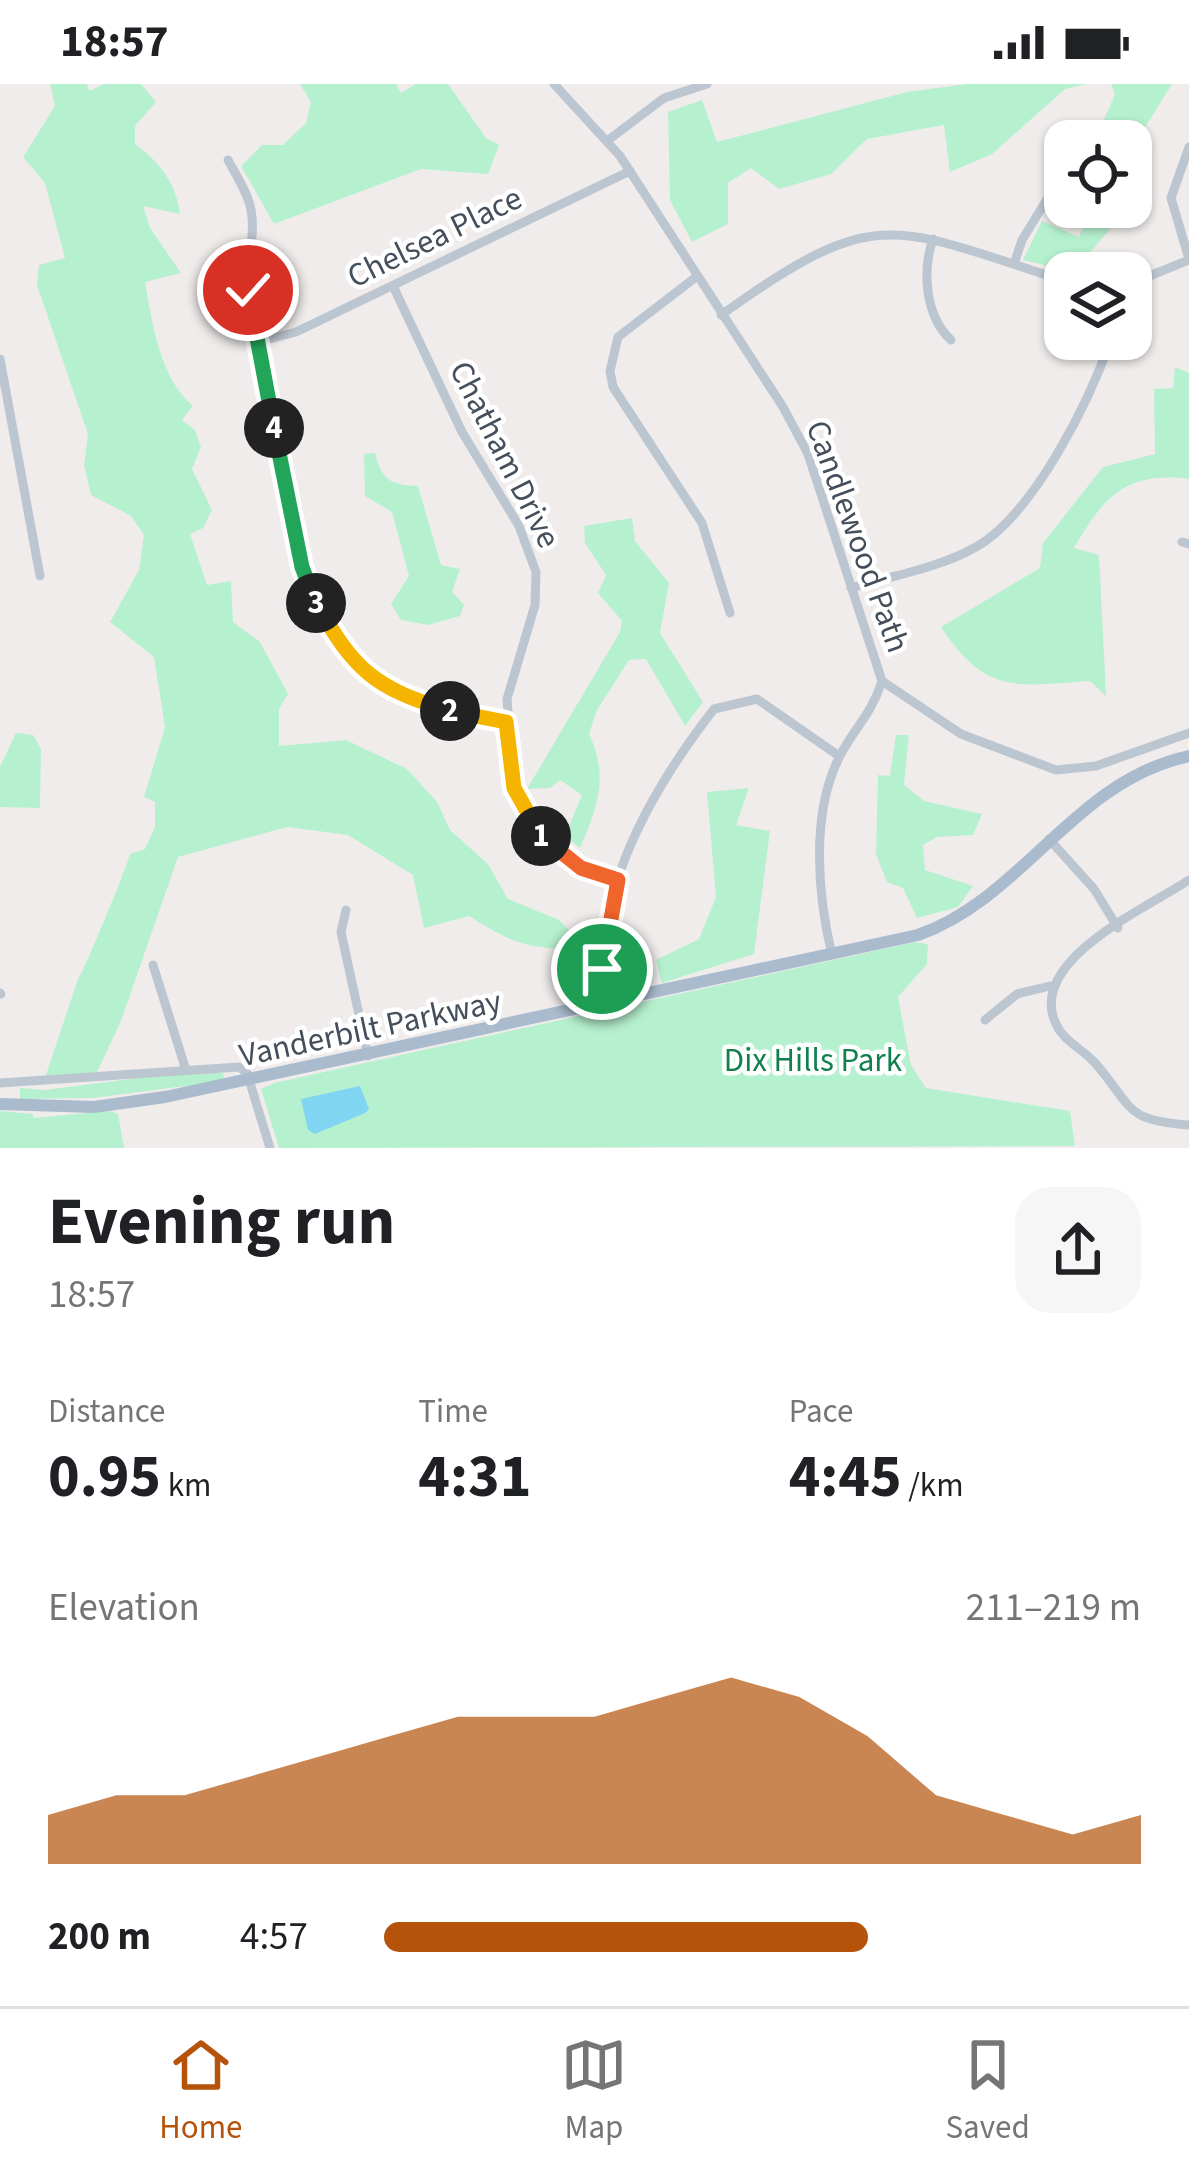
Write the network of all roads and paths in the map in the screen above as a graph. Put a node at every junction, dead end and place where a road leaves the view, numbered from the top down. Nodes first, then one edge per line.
1 (554, 84) edge
2 (707, 84) edge
3 (607, 141) junction
4 (1189, 147) edge
5 (228, 160) dead end
6 (630, 171) junction
7 (1044, 204) edge
8 (933, 239) junction
9 (1189, 260) edge
10 (1014, 264) junction
11 (1044, 273) edge
12 (1152, 276) edge
13 (696, 278) junction
14 (393, 286) junction
15 (721, 315) junction
16 (951, 340) dead end
17 (258, 342) junction
18 (0, 359) edge
19 (1104, 360) edge
20 (40, 576) dead end
21 (851, 588) junction
22 (730, 613) dead end
23 (882, 681) junction
24 (506, 722) junction
25 (1185, 734) edge
26 (1189, 744) edge
27 (839, 756) junction
28 (1189, 756) edge
29 (1048, 838) junction
30 (618, 880) junction
31 (1189, 880) edge
32 (346, 910) dead end
33 (1118, 928) junction
34 (832, 955) junction
35 (153, 965) dead end
36 (1050, 986) junction
37 (607, 1004) junction
38 (985, 1020) dead end
39 (368, 1057) junction
40 (185, 1067) junction
41 (248, 1081) junction
42 (0, 1083) edge
43 (0, 1104) edge
44 (1189, 1125) edge
45 (270, 1148) edge

1 - 3 street, Candlewood Path
2 - 3 street
3 - 6 street, Candlewood Path
4 - 9 street
5 - 17 street
6 - 13 street, Candlewood Path
6 - 14 street, Chelsea Place
7 - 10 street
8 - 10 street
8 - 15 street
8 - 16 street
9 - 12 street
10 - 11 street
13 - 15 street, Candlewood Path
13 - 22 street
14 - 17 street, Chelsea Place
14 - 24 street, Chatham Drive
15 - 21 street, Candlewood Path
17 - 24 street
18 - 20 street
19 - 21 street
21 - 23 street, Candlewood Path
23 - 25 street, Candlewood Path
23 - 27 street
24 - 30 street, Chatham Drive
25 - 26 street, Candlewood Path
27 - 30 street
27 - 34 street
28 - 29 main road, Vanderbilt Parkway
29 - 33 street
29 - 34 main road, Vanderbilt Parkway
30 - 37 street
31 - 33 street
32 - 39 street
33 - 36 street
34 - 37 main road, Vanderbilt Parkway
35 - 40 street
36 - 38 street
36 - 44 street
37 - 39 main road, Vanderbilt Parkway
39 - 41 main road, Vanderbilt Parkway
40 - 41 street
40 - 42 street
41 - 43 main road, Vanderbilt Parkway
41 - 45 street

